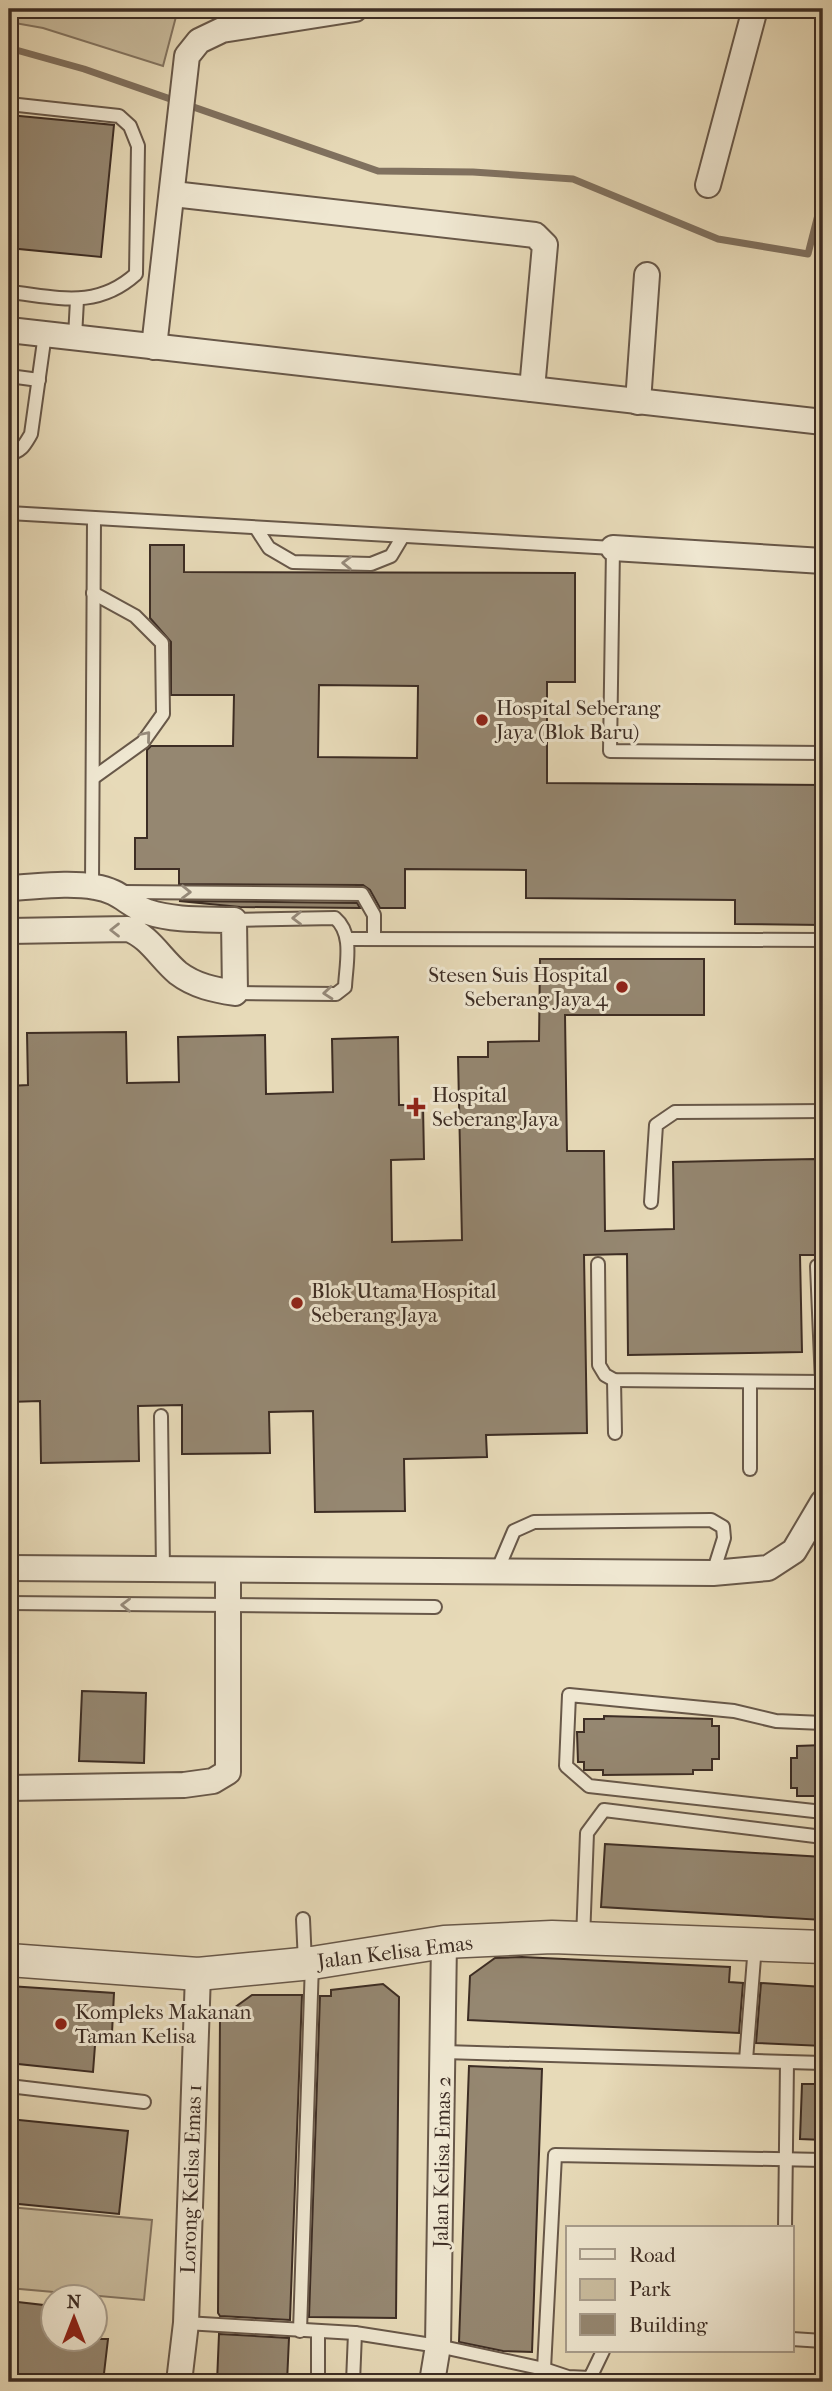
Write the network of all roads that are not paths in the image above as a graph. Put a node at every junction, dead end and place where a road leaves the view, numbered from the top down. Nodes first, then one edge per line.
1 (355, 9) edge
2 (755, 9) edge
3 (9, 104) edge
4 (708, 185) dead end
5 (173, 194) junction
6 (647, 275) dead end
7 (9, 292) edge
8 (77, 300) junction
9 (9, 330) edge
10 (45, 334) junction
11 (75, 338) junction
12 (154, 347) junction
13 (9, 376) edge
14 (39, 380) junction
15 (532, 388) junction
16 (638, 402) junction
17 (823, 422) edge
18 (9, 453) edge
19 (9, 513) edge
20 (94, 519) junction
21 (256, 528) junction
22 (403, 536) junction
23 (613, 548) junction
24 (823, 561) edge
25 (93, 593) junction
26 (823, 753) edge
27 (93, 778) junction
28 (92, 886) junction
29 (9, 887) edge
30 (118, 892) junction
31 (234, 920) junction
32 (9, 930) edge
33 (347, 939) junction
34 (374, 939) junction
35 (823, 940) edge
36 (235, 993) junction
37 (823, 1111) edge
38 (651, 1202) dead end
39 (598, 1264) dead end
40 (817, 1266) dead end
41 (614, 1380) junction
42 (750, 1382) junction
43 (822, 1382) edge
44 (161, 1416) dead end
45 (615, 1433) dead end
46 (750, 1469) dead end
47 (823, 1503) edge
48 (9, 1568) edge
49 (163, 1569) junction
50 (228, 1570) junction
51 (497, 1571) junction
52 (713, 1573) junction
53 (9, 1603) edge
54 (228, 1606) junction
55 (435, 1607) dead end
56 (823, 1723) edge
57 (9, 1788) edge
58 (823, 1812) edge
59 (823, 1837) edge
60 (303, 1919) dead end
61 (583, 1940) junction
62 (444, 1941) junction
63 (755, 1945) junction
64 (823, 1947) edge
65 (9, 1959) edge
66 (308, 1963) junction
67 (198, 1975) junction
68 (444, 2052) junction
69 (746, 2060) junction
70 (787, 2062) junction
71 (823, 2063) edge
72 (9, 2087) edge
73 (144, 2102) dead end
74 (786, 2159) junction
75 (823, 2160) edge
76 (785, 2226) edge
77 (186, 2323) junction
78 (300, 2331) junction
79 (318, 2332) junction
80 (355, 2333) junction
81 (794, 2339) edge
82 (823, 2342) edge
83 (438, 2346) junction
84 (603, 2352) edge
85 (544, 2369) junction
86 (179, 2382) edge
87 (318, 2382) edge
88 (353, 2382) edge
89 (432, 2382) edge

1 - 5 street
2 - 4 street
3 - 8 lane
5 - 12 street
5 - 15 street
6 - 16 street
7 - 8 lane
8 - 11 lane
9 - 10 street
10 - 11 street
10 - 14 lane
11 - 12 street
12 - 15 street
13 - 14 lane
14 - 18 lane
15 - 16 street
16 - 17 street
19 - 20 lane
20 - 21 lane
20 - 25 lane
21 - 22 lane
22 -> 21 lane
22 - 23 lane
23 - 24 street
23 - 26 lane
25 - 27 lane
27 -> 25 lane
27 - 28 lane
28 - 29 street
28 - 30 street
30 - 31 street
30 -> 34 lane
33 -> 31 lane
31 - 36 street
36 -> 32 street
33 - 34 lane
33 -> 36 lane
34 - 35 lane
37 - 38 lane
39 - 41 lane
40 - 43 lane
41 - 42 lane
41 - 45 lane
42 - 43 lane
42 - 46 lane
44 - 49 lane
47 - 52 street
48 - 49 street
49 - 50 street
50 - 51 street
50 - 54 street
51 - 52 street
51 - 52 lane
54 -> 53 lane
54 - 55 lane
54 - 57 street
56 - 58 lane
59 - 61 lane
60 - 66 lane
61 - 62 street, Jalan Kelisa Emas
61 - 63 street, Jalan Kelisa Emas
62 - 66 street, Jalan Kelisa Emas
62 - 68 street, Jalan Kelisa Emas 2
63 - 64 street, Jalan Kelisa Emas
63 - 69 lane
65 - 67 street, Jalan Kelisa Emas
66 - 67 street, Jalan Kelisa Emas
66 - 78 lane
67 - 77 street, Lorong Kelisa Emas 1
68 - 69 lane
68 - 83 street, Jalan Kelisa Emas 2
69 - 70 lane
70 - 71 lane
70 - 74 lane
72 - 73 lane
74 - 75 lane
74 - 76 lane
74 - 85 lane
77 - 78 lane
77 - 86 street, Lorong Kelisa Emas 1
78 - 79 lane
79 - 80 lane
79 - 87 lane
80 - 83 lane
80 - 88 lane
81 - 82 lane
83 - 85 lane
83 - 89 street, Jalan Kelisa Emas 2
84 - 85 lane

